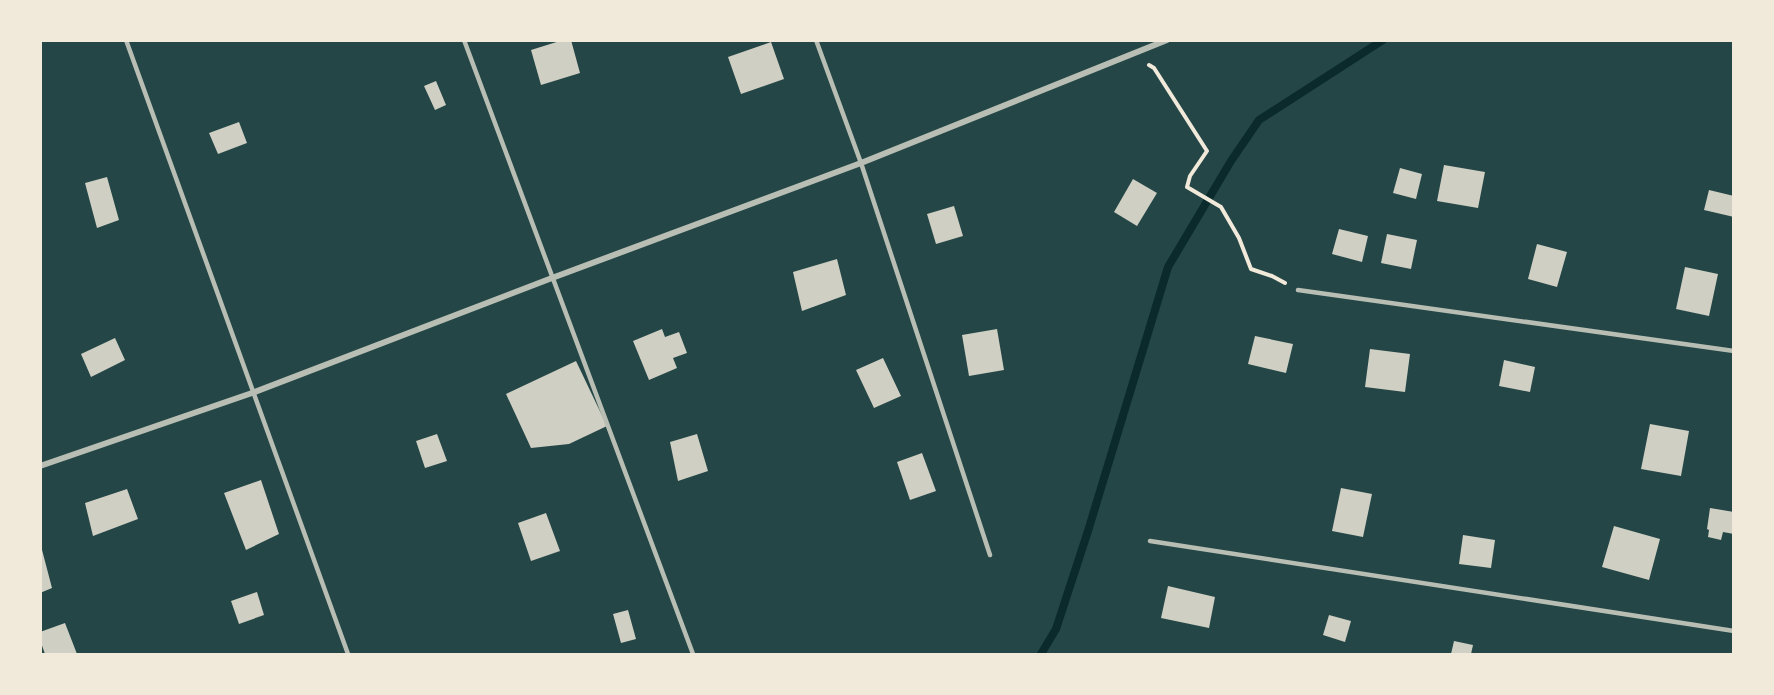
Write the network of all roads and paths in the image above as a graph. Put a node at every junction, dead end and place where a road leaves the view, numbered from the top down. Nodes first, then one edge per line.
1 (126, 40) edge
2 (464, 40) edge
3 (816, 40) edge
4 (1166, 41) edge
5 (1133, 54) junction
6 (861, 163) junction
7 (552, 278) junction
8 (1298, 290) joint
9 (1734, 351) edge
10 (252, 393) junction
11 (40, 466) edge
12 (1150, 541) dead end
13 (990, 555) dead end
14 (1734, 631) edge
15 (348, 654) edge
16 (693, 654) edge

1 - 10 lane
2 - 7 lane
3 - 6 lane
4 - 5 street
5 - 6 street
5 - 8 path
6 - 7 street
6 - 13 lane
7 - 10 street
7 - 16 lane
8 - 9 lane
10 - 11 street
10 - 15 lane
12 - 14 lane

